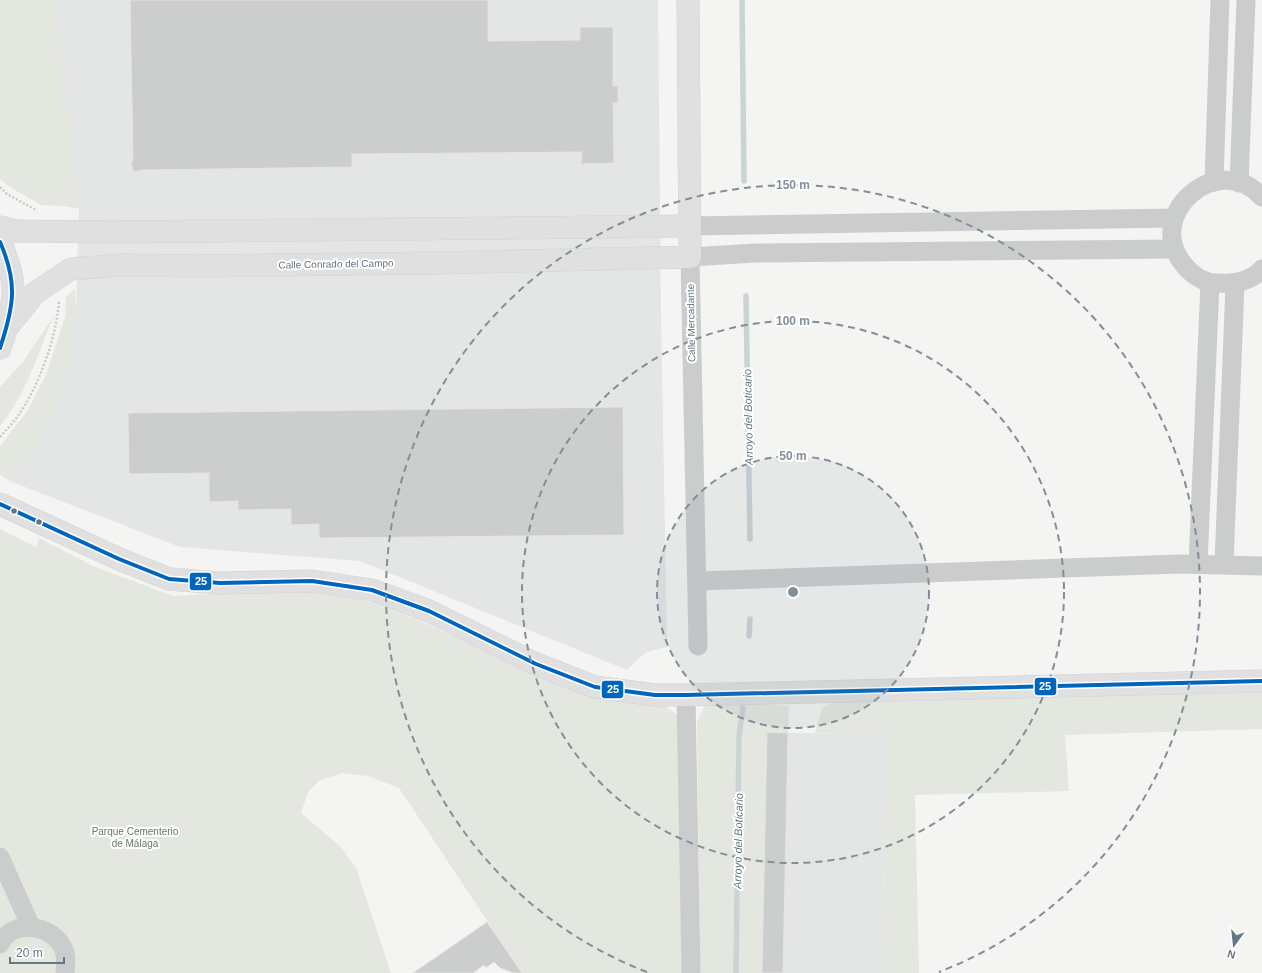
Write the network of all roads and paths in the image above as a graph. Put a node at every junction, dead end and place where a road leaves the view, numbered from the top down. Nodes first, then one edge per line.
1 (688, 0) edge
2 (1220, 0) edge
3 (1246, 0) edge
4 (1214, 182) junction
5 (1239, 183) junction
6 (1262, 197) edge
7 (1174, 218) junction
8 (690, 226) junction
9 (0, 228) edge
10 (0, 242) edge
11 (1174, 249) junction
12 (690, 256) junction
13 (1262, 269) edge
14 (1210, 283) junction
15 (1235, 284) junction
16 (3, 339) edge
17 (0, 504) edge
18 (1198, 564) junction
19 (1224, 564) junction
20 (1262, 566) edge
21 (697, 581) junction
22 (698, 646) dead end
23 (1262, 681) edge
24 (686, 695) junction
25 (0, 857) edge
26 (32, 927) junction
27 (1, 940) edge
28 (65, 973) edge
29 (691, 973) edge

1 - 8 street, Calle Mercadante
2 - 4 street
3 - 5 street
4 - 5 street
4 - 7 street
5 - 6 street
7 - 8 street
7 - 11 street
8 - 9 street
8 - 12 street, Calle Mercadante
10 - 16 street
11 - 12 street
11 - 14 street
12 - 16 street, Calle Conrado del Campo
12 - 21 street, Calle Mercadante
13 - 15 street
14 - 15 street
14 - 18 street
15 - 19 street
17 - 24 street
18 - 19 street
18 - 21 street
19 - 20 street
21 - 22 street, Calle Mercadante
23 - 24 street
24 - 29 street
25 - 26 street
26 - 27 street
26 - 28 street

